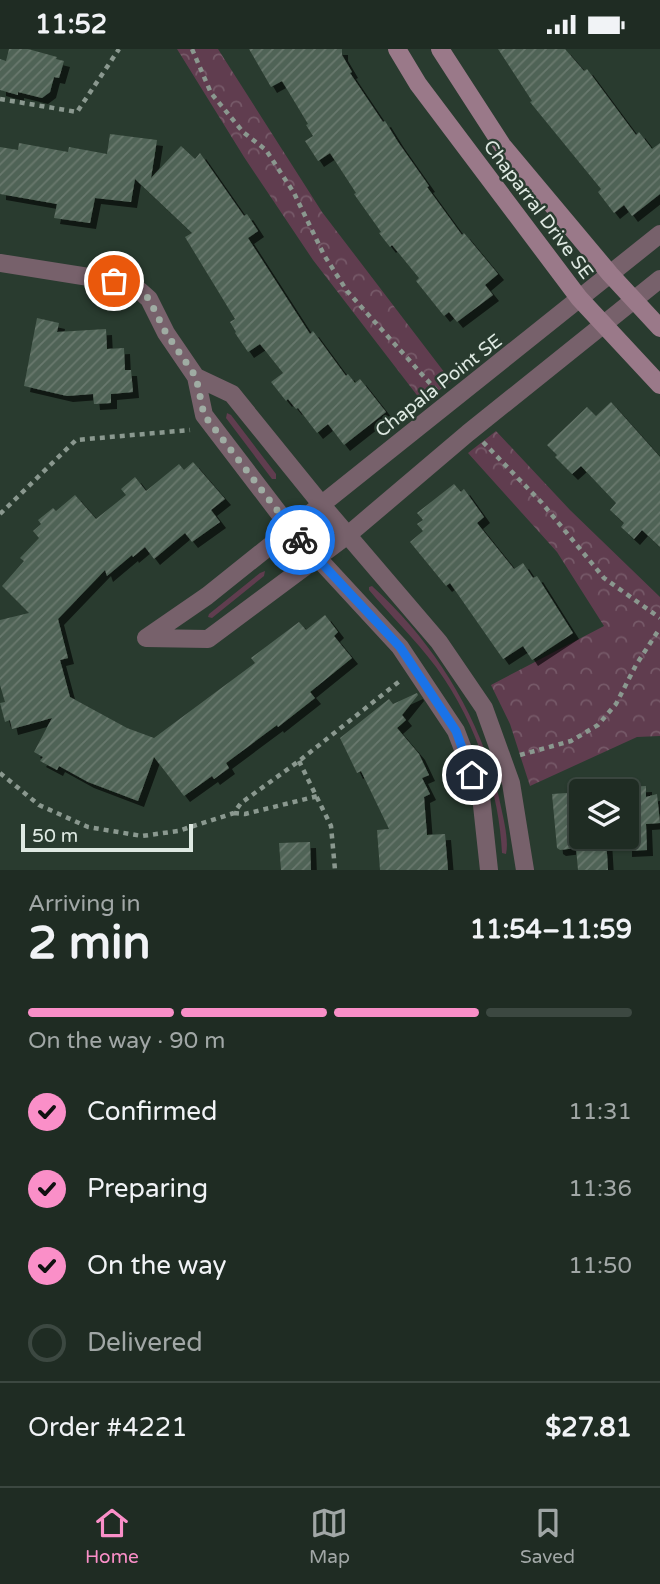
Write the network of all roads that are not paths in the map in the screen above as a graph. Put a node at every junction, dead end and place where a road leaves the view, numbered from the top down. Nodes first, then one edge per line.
1 (397, 49) edge
2 (440, 49) edge
3 (660, 234) edge
4 (0, 263) edge
5 (610, 274) junction
6 (660, 279) edge
7 (579, 298) junction
8 (633, 300) junction
9 (602, 324) junction
10 (660, 328) edge
11 (196, 377) junction
12 (660, 385) edge
13 (321, 504) junction
14 (290, 529) junction
15 (349, 534) junction
16 (317, 559) junction
17 (489, 870) edge
18 (525, 870) edge

1 - 7 street, Chaparral Drive SE
2 - 5 street, Chaparral Drive SE
3 - 5 street, Chapala Point SE
4 - 11 street
5 - 7 street, Chapala Point SE
5 - 8 street, Chaparral Drive SE
6 - 8 street
7 - 9 street, Chaparral Drive SE
7 - 13 street, Chapala Point SE
8 - 9 street
8 - 10 street, Chaparral Drive SE
9 - 12 street, Chaparral Drive SE
9 - 15 street
11 - 13 street
11 - 14 street
13 - 14 street, Chapala Point SE
13 - 15 street
14 - 16 street
14 - 16 street, Chapala Point SE
15 - 16 street
15 - 18 street
16 - 17 street

